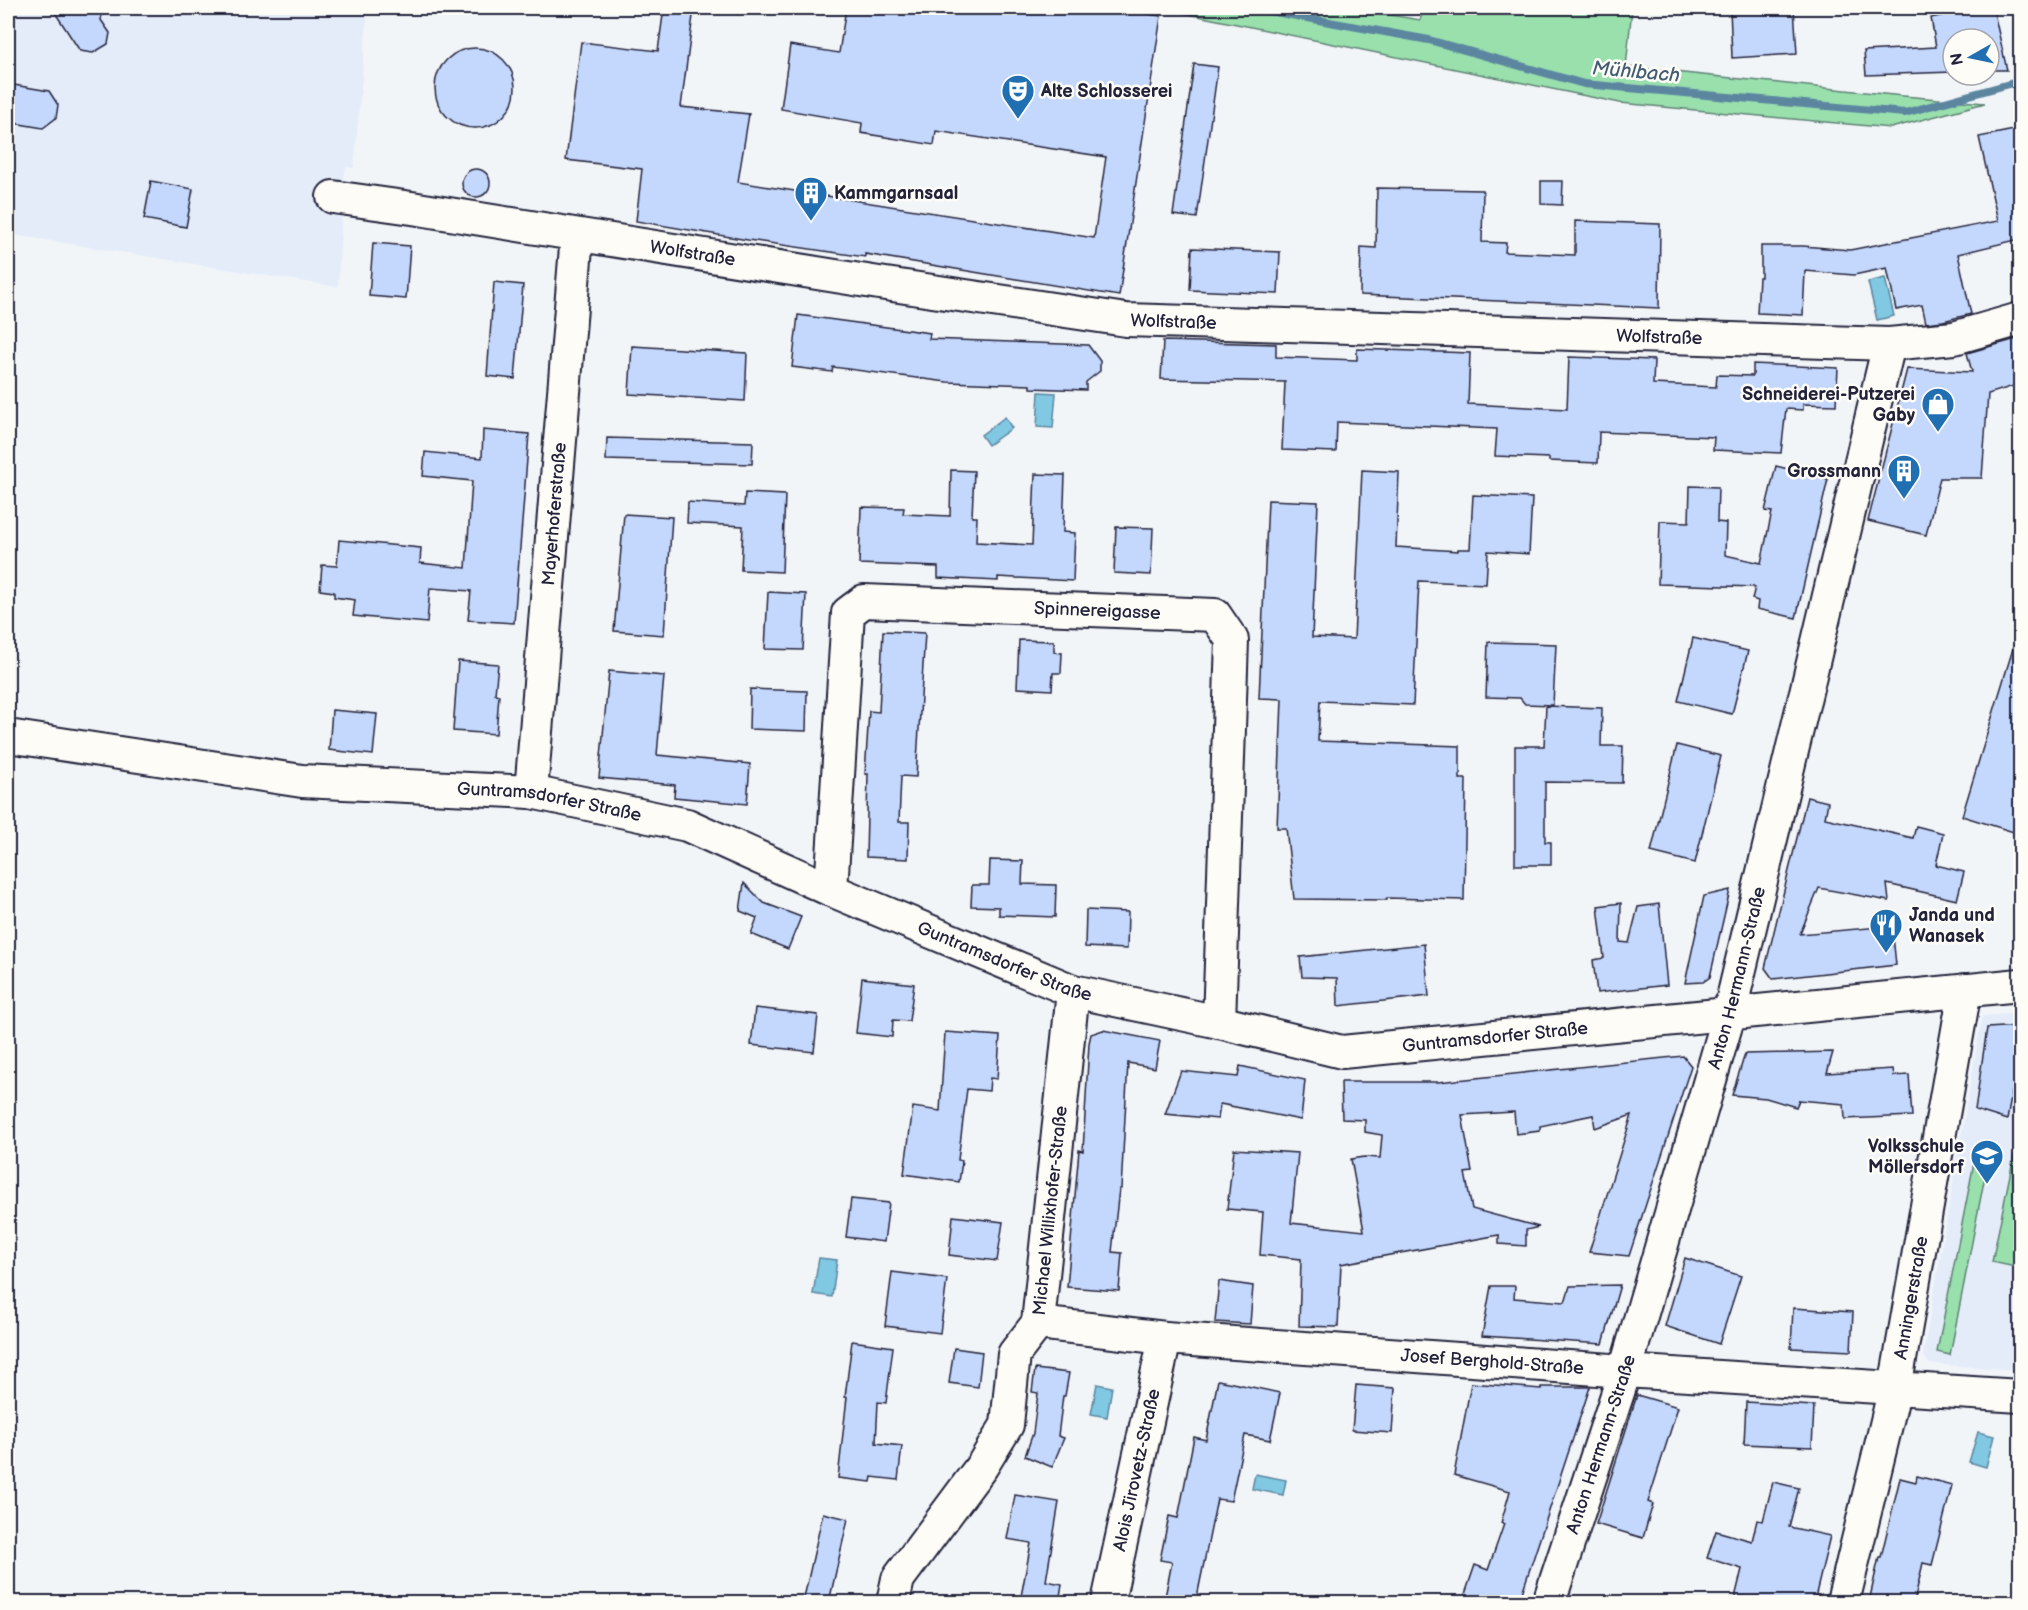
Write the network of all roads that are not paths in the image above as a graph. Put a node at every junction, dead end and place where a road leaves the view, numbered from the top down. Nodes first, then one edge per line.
1 (333, 197) dead end
2 (577, 235) junction
3 (2020, 319) edge
4 (1888, 344) junction
5 (8, 736) edge
6 (531, 792) junction
7 (831, 890) junction
8 (2020, 985) edge
9 (1965, 990) junction
10 (1073, 992) junction
11 (1729, 1015) junction
12 (1219, 1022) junction
13 (1038, 1323) junction
14 (1165, 1338) junction
15 (1625, 1371) junction
16 (1895, 1388) junction
17 (2020, 1396) edge
18 (892, 1602) edge
19 (1108, 1602) edge
20 (1549, 1602) edge
21 (1843, 1602) edge

1 - 2 street, Wolfstraße
2 - 4 street, Wolfstraße
2 - 6 street, Mayerhoferstraße
3 - 4 street, Wolfstraße
4 - 11 street, Anton Hermann-Straße
5 - 6 street, Guntramsdorfer Straße
6 - 7 street, Guntramsdorfer Straße
7 - 10 street, Guntramsdorfer Straße
7 - 12 street, Spinnereigasse
8 - 9 street, Guntramsdorfer Straße
9 - 11 street, Guntramsdorfer Straße
9 - 16 street, Anningerstraße
10 - 12 street, Guntramsdorfer Straße
10 - 13 street, Michael Willixhofer-Straße
11 - 12 street, Guntramsdorfer Straße
11 - 15 street, Anton Hermann-Straße
13 - 14 street, Josef Berghold-Straße
13 - 18 street, Michael Willixhofer-Straße
14 - 15 street, Josef Berghold-Straße
14 - 19 street, Alois Jirovetz-Straße
15 - 16 street, Josef Berghold-Straße
15 - 20 street, Anton Hermann-Straße
16 - 17 street, Josef Berghold-Straße
16 - 21 street, Anningerstraße

